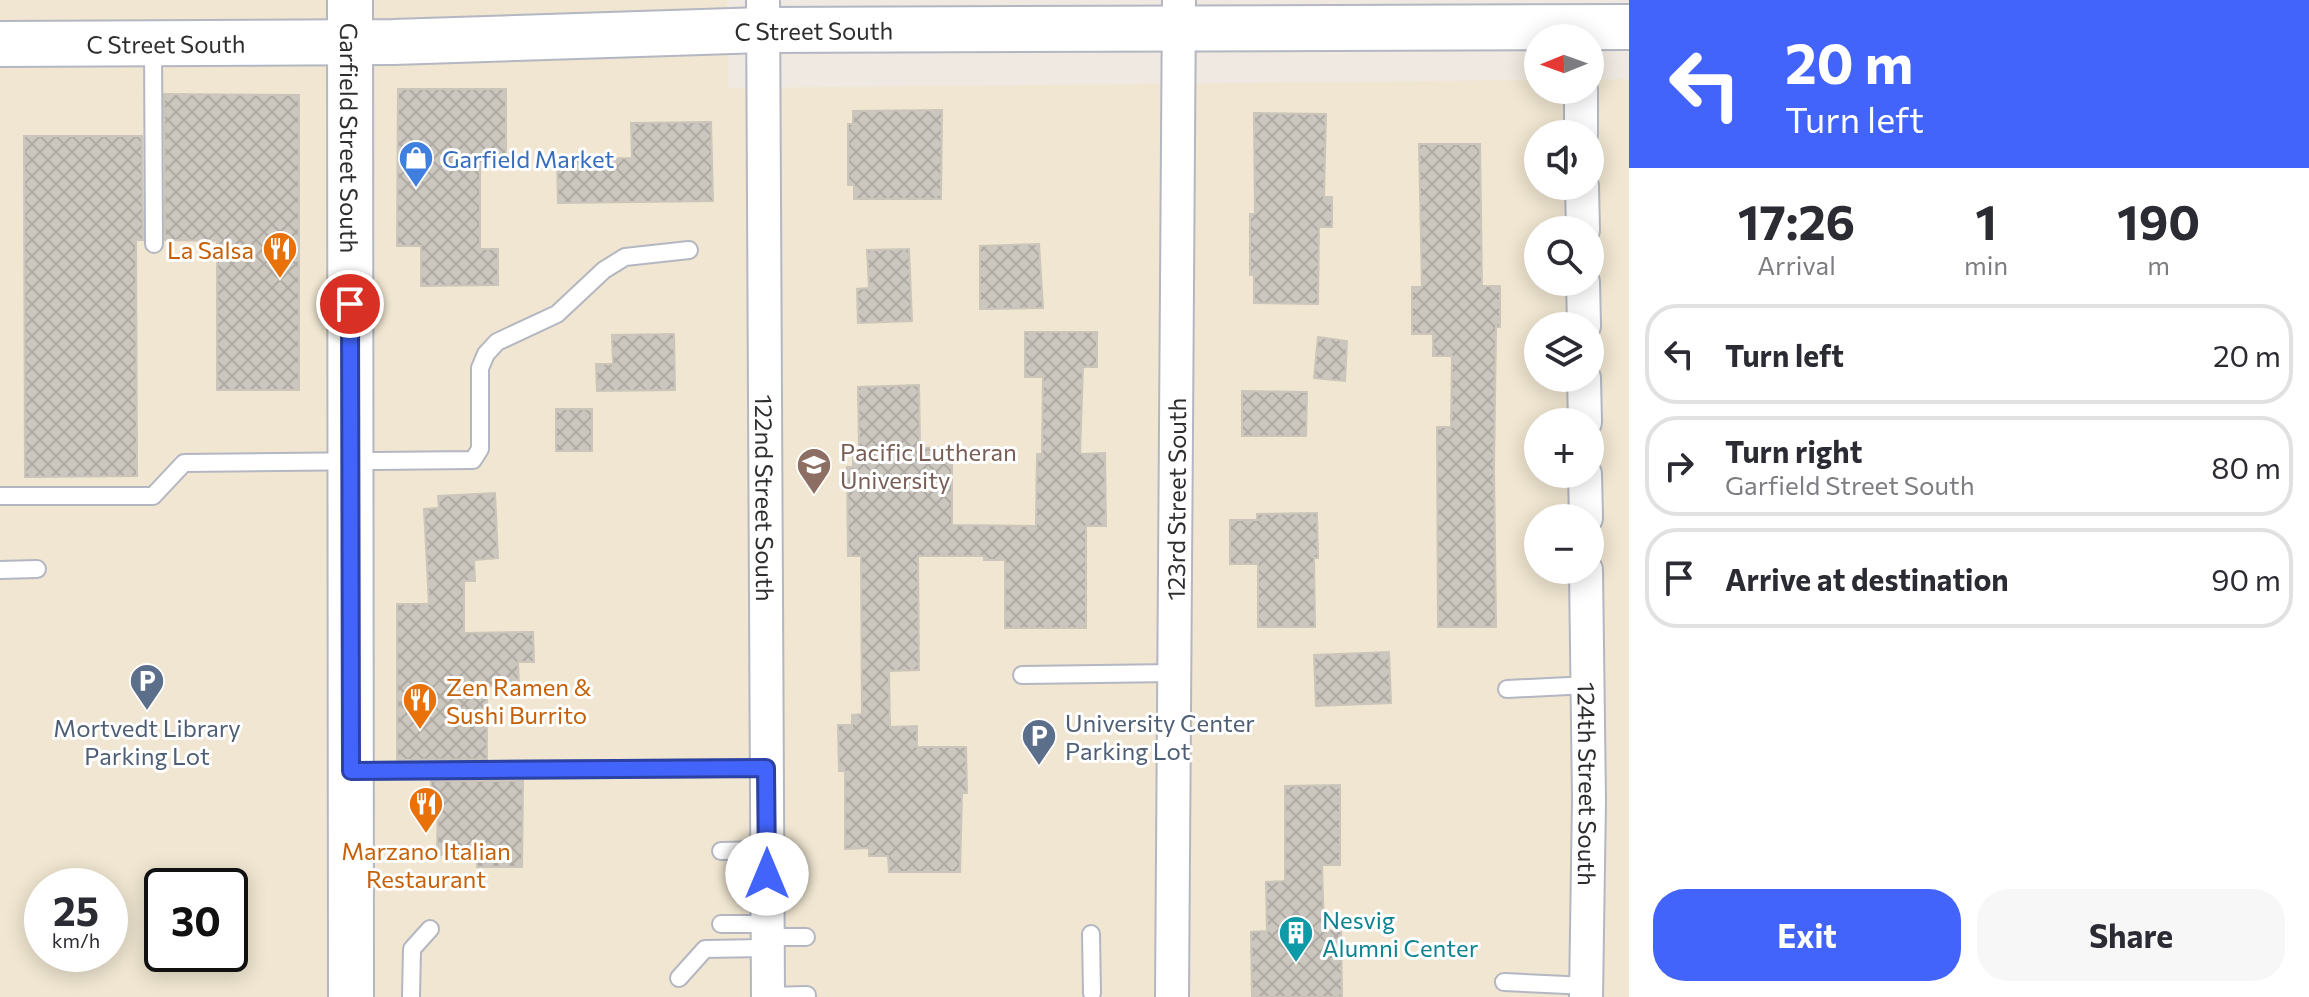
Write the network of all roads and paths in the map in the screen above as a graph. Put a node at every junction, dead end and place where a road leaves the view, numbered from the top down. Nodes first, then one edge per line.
1 (1178, 14) edge
2 (763, 15) edge
3 (350, 21) edge
4 (1629, 27) edge
5 (1524, 30) edge
6 (1604, 30) edge
7 (153, 43) junction
8 (0, 44) edge
9 (154, 244) dead end
10 (689, 250) dead end
11 (351, 461) junction
12 (0, 496) edge
13 (37, 569) dead end
14 (0, 570) edge
15 (1586, 584) edge
16 (1174, 673) junction
17 (1022, 675) dead end
18 (1588, 685) junction
19 (1507, 689) dead end
20 (766, 768) junction
21 (351, 771) junction
22 (767, 850) junction
23 (721, 851) dead end
24 (721, 924) dead end
25 (430, 929) dead end
26 (1091, 934) dead end
27 (768, 936) junction
28 (806, 937) dead end
29 (679, 978) dead end
30 (1504, 982) dead end
31 (1586, 992) edge
32 (1092, 993) dead end
33 (807, 995) edge
34 (351, 997) edge
35 (411, 997) edge
36 (768, 997) edge
37 (1172, 997) edge

1 - 2 street, C Street South
1 - 5 street, C Street South
1 - 16 street, 123rd Street South
2 - 3 street, C Street South
2 - 20 street, 122nd Street South
3 - 7 street, C Street South
3 - 11 street, Garfield Street South
4 - 6 street, C Street South
7 - 8 street, C Street South
7 - 9 lane
10 - 11 lane
11 - 12 lane
11 - 21 street, Garfield Street South
13 - 14 lane
15 - 18 street, 124th Street South
16 - 17 lane
16 - 37 street, 123rd Street South
18 - 19 lane
18 - 31 street, 124th Street South
20 - 21 lane
20 - 22 street, 122nd Street South
21 - 34 street, Garfield Street South
22 - 23 lane
22 - 27 street, 122nd Street South
24 - 27 lane
25 - 35 lane
26 - 32 lane
27 - 28 lane
27 - 29 lane
27 - 36 street, 122nd Street South
30 - 31 lane
33 - 36 lane

